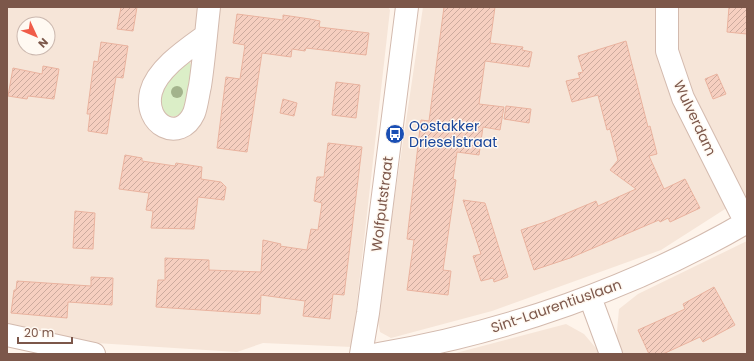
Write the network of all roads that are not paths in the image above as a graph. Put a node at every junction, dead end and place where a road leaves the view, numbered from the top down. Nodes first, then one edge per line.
1 (209, 7) edge
2 (407, 7) edge
3 (667, 7) edge
4 (205, 36) dead end
5 (746, 223) edge
6 (590, 297) junction
7 (7, 336) edge
8 (94, 354) edge
9 (361, 354) edge
10 (378, 354) edge
11 (611, 354) edge

1 - 4 street
2 - 9 street, Wolfputstraat
3 - 5 street, Wulverdam
5 - 6 street, Sint-Laurentiuslaan
6 - 10 street, Sint-Laurentiuslaan
6 - 11 street
7 - 8 street

